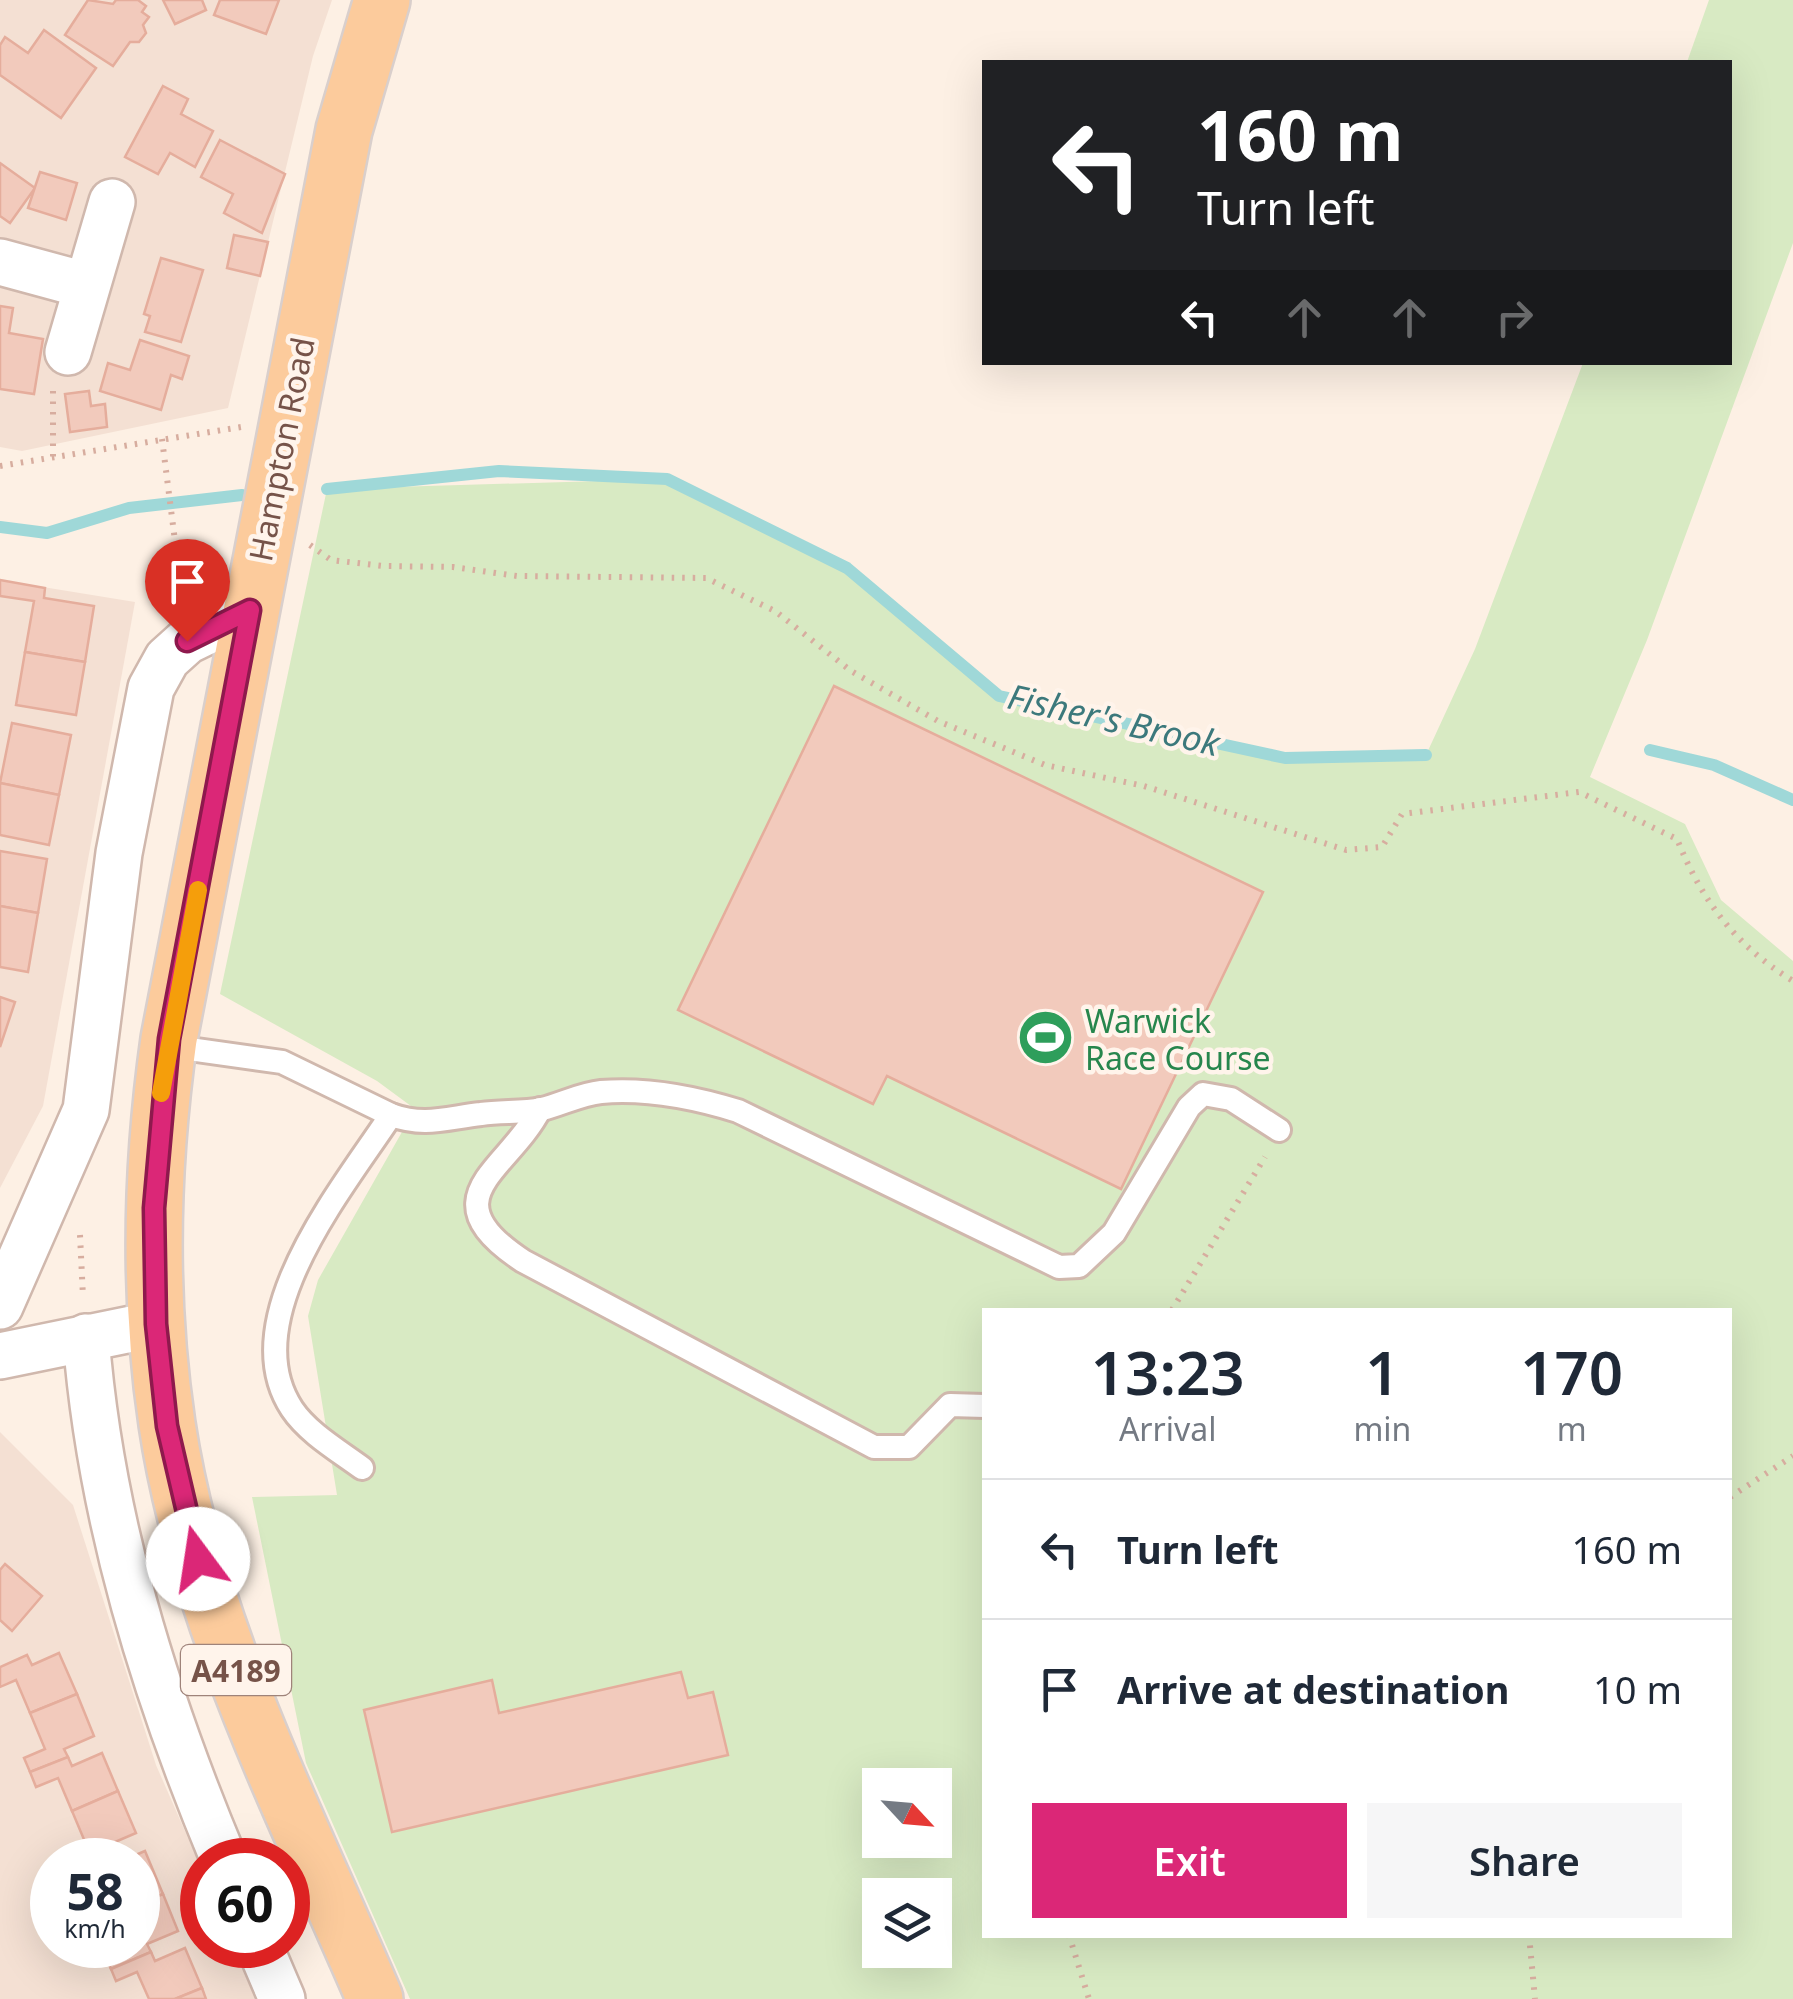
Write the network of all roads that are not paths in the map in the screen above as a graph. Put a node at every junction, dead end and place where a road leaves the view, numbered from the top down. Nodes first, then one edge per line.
1 (382, 0) edge
2 (112, 202) dead end
3 (0, 262) edge
4 (85, 286) junction
5 (68, 352) road end
6 (250, 610) junction
7 (168, 1046) junction
8 (540, 1109) junction
9 (391, 1114) junction
10 (1279, 1130) road end
11 (0, 1306) edge
12 (86, 1323) junction
13 (156, 1324) junction
14 (0, 1356) edge
15 (982, 1406) edge
16 (362, 1468) dead end
17 (216, 1838) edge
18 (269, 1968) edge
19 (282, 1999) edge
20 (375, 1999) edge

1 - 6 main road, Hampton Road / A4189
2 - 4 street
3 - 4 street
4 - 5 street
6 - 7 main road, Hampton Road / A4189
6 - 11 street
7 - 9 lane
7 - 13 main road, Hampton Road / A4189
8 - 9 lane
8 - 10 lane
8 - 15 lane
9 - 16 lane
12 - 13 street
12 - 14 street
12 - 17 street
13 - 20 main road, Hampton Road / A4189
18 - 19 street

